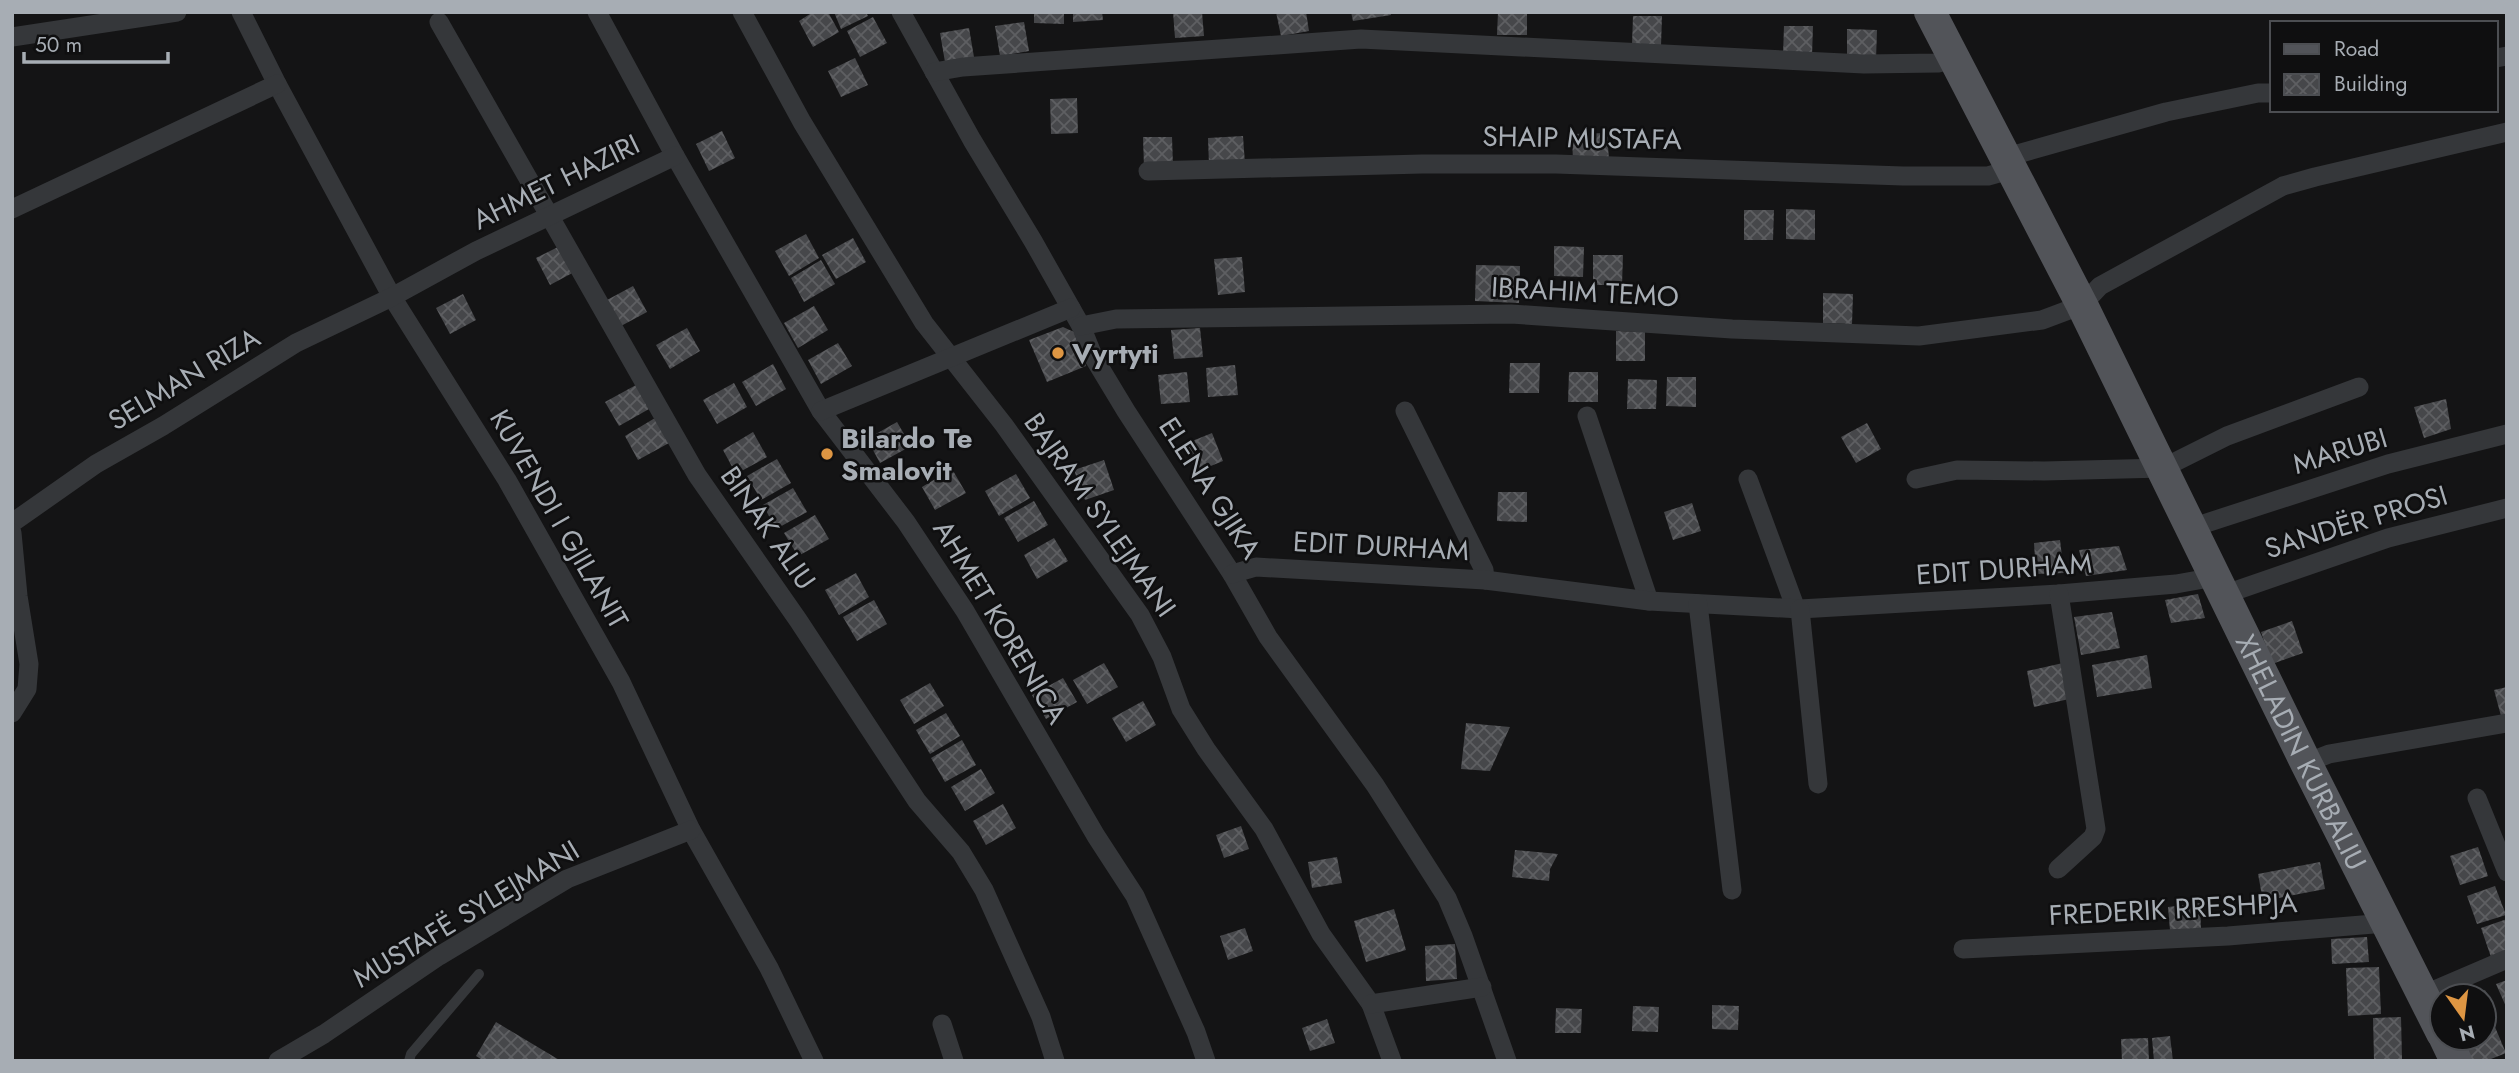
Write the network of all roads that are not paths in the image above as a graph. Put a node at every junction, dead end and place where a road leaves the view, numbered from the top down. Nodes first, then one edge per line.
1 (177, 12) edge
2 (242, 12) edge
3 (597, 12) edge
4 (742, 12) edge
5 (901, 12) edge
6 (1930, 12) edge
7 (439, 22) dead end
8 (12, 37) edge
9 (1955, 58) junction
10 (934, 72) junction
11 (277, 85) junction
12 (2270, 93) edge
13 (2507, 132) edge
14 (675, 156) junction
15 (2010, 163) junction
16 (1148, 171) dead end
17 (12, 209) edge
18 (550, 217) junction
19 (392, 297) junction
20 (2082, 305) junction
21 (1071, 308) junction
22 (1081, 326) junction
23 (950, 358) junction
24 (2358, 387) dead end
25 (821, 411) junction
26 (1405, 411) dead end
27 (1587, 416) dead end
28 (2507, 434) edge
29 (2163, 468) junction
30 (1916, 479) dead end
31 (1748, 480) dead end
32 (2507, 508) edge
33 (12, 523) edge
34 (2191, 528) junction
35 (12, 533) edge
36 (1232, 574) junction
37 (1485, 580) junction
38 (2219, 586) junction
39 (2059, 594) junction
40 (1649, 601) junction
41 (1698, 604) junction
42 (1798, 609) junction
43 (12, 713) edge
44 (2507, 723) edge
45 (2306, 763) junction
46 (1818, 784) dead end
47 (2477, 797) dead end
48 (691, 830) junction
49 (2058, 869) dead end
50 (2507, 872) edge
51 (1732, 890) dead end
52 (2386, 923) junction
53 (1964, 949) dead end
54 (2507, 959) edge
55 (479, 974) dead end
56 (1482, 987) junction
57 (2423, 995) junction
58 (1371, 1004) junction
59 (2428, 1005) edge
60 (942, 1024) dead end
61 (410, 1057) edge
62 (278, 1061) edge
63 (422, 1061) edge
64 (814, 1061) edge
65 (954, 1061) edge
66 (1055, 1061) edge
67 (1206, 1061) edge
68 (1392, 1061) edge
69 (1507, 1061) edge

1 - 8 street
2 - 11 street, KUVENDI I GJILANIT
3 - 14 street, AHMET HAZIRI
4 - 23 street, BAJRAM SYLEJMANI
5 - 10 street, ELENA GJIKA
6 - 9 main road, XHELADIN KURBALIU
7 - 18 street, BINAK ALIU
9 - 10 street
9 - 15 main road, XHELADIN KURBALIU
10 - 21 street, ELENA GJIKA
11 - 17 street
11 - 19 street, KUVENDI I GJILANIT
12 - 15 street
13 - 20 street
14 - 18 street, AHMET HAZIRI
14 - 25 street, AHMET KORENICA
15 - 16 street, SHAIP MUSTAFA
15 - 20 main road, XHELADIN KURBALIU
18 - 19 street, AHMET HAZIRI
18 - 66 street, BINAK ALIU
19 - 33 street, SELMAN RIZA
19 - 48 street, KUVENDI I GJILANIT
20 - 22 street, IBRAHIM TEMO
20 - 29 main road, XHELADIN KURBALIU
21 - 22 street, ELENA GJIKA
21 - 23 street
22 - 36 street, ELENA GJIKA
23 - 25 street
23 - 58 street, BAJRAM SYLEJMANI
24 - 29 street
25 - 67 street, AHMET KORENICA
26 - 37 street, EDIT DURHAM
27 - 40 street
28 - 34 street, MARUBI
29 - 30 street
29 - 34 main road, XHELADIN KURBALIU
31 - 42 street
32 - 38 street, SANDËR PROSI
34 - 38 main road, XHELADIN KURBALIU
35 - 43 street
36 - 37 street, EDIT DURHAM
36 - 56 street, ELENA GJIKA
37 - 40 street, EDIT DURHAM
38 - 39 street, EDIT DURHAM
38 - 45 main road, XHELADIN KURBALIU
39 - 42 street, EDIT DURHAM
39 - 49 street
40 - 41 street, EDIT DURHAM
41 - 42 street, EDIT DURHAM
41 - 51 street
42 - 46 street
44 - 45 street
45 - 52 main road, XHELADIN KURBALIU
47 - 50 street
48 - 62 street, MUSTAFË SYLEJMANI
48 - 64 street, KUVENDI I GJILANIT
52 - 53 street, FREDERIK RRESHPJA
52 - 57 main road, XHELADIN KURBALIU
54 - 57 street
55 - 61 lane
56 - 58 street
56 - 69 street, ELENA GJIKA
57 - 59 main road, XHELADIN KURBALIU
58 - 68 street, BAJRAM SYLEJMANI
60 - 65 street
61 - 63 lane

